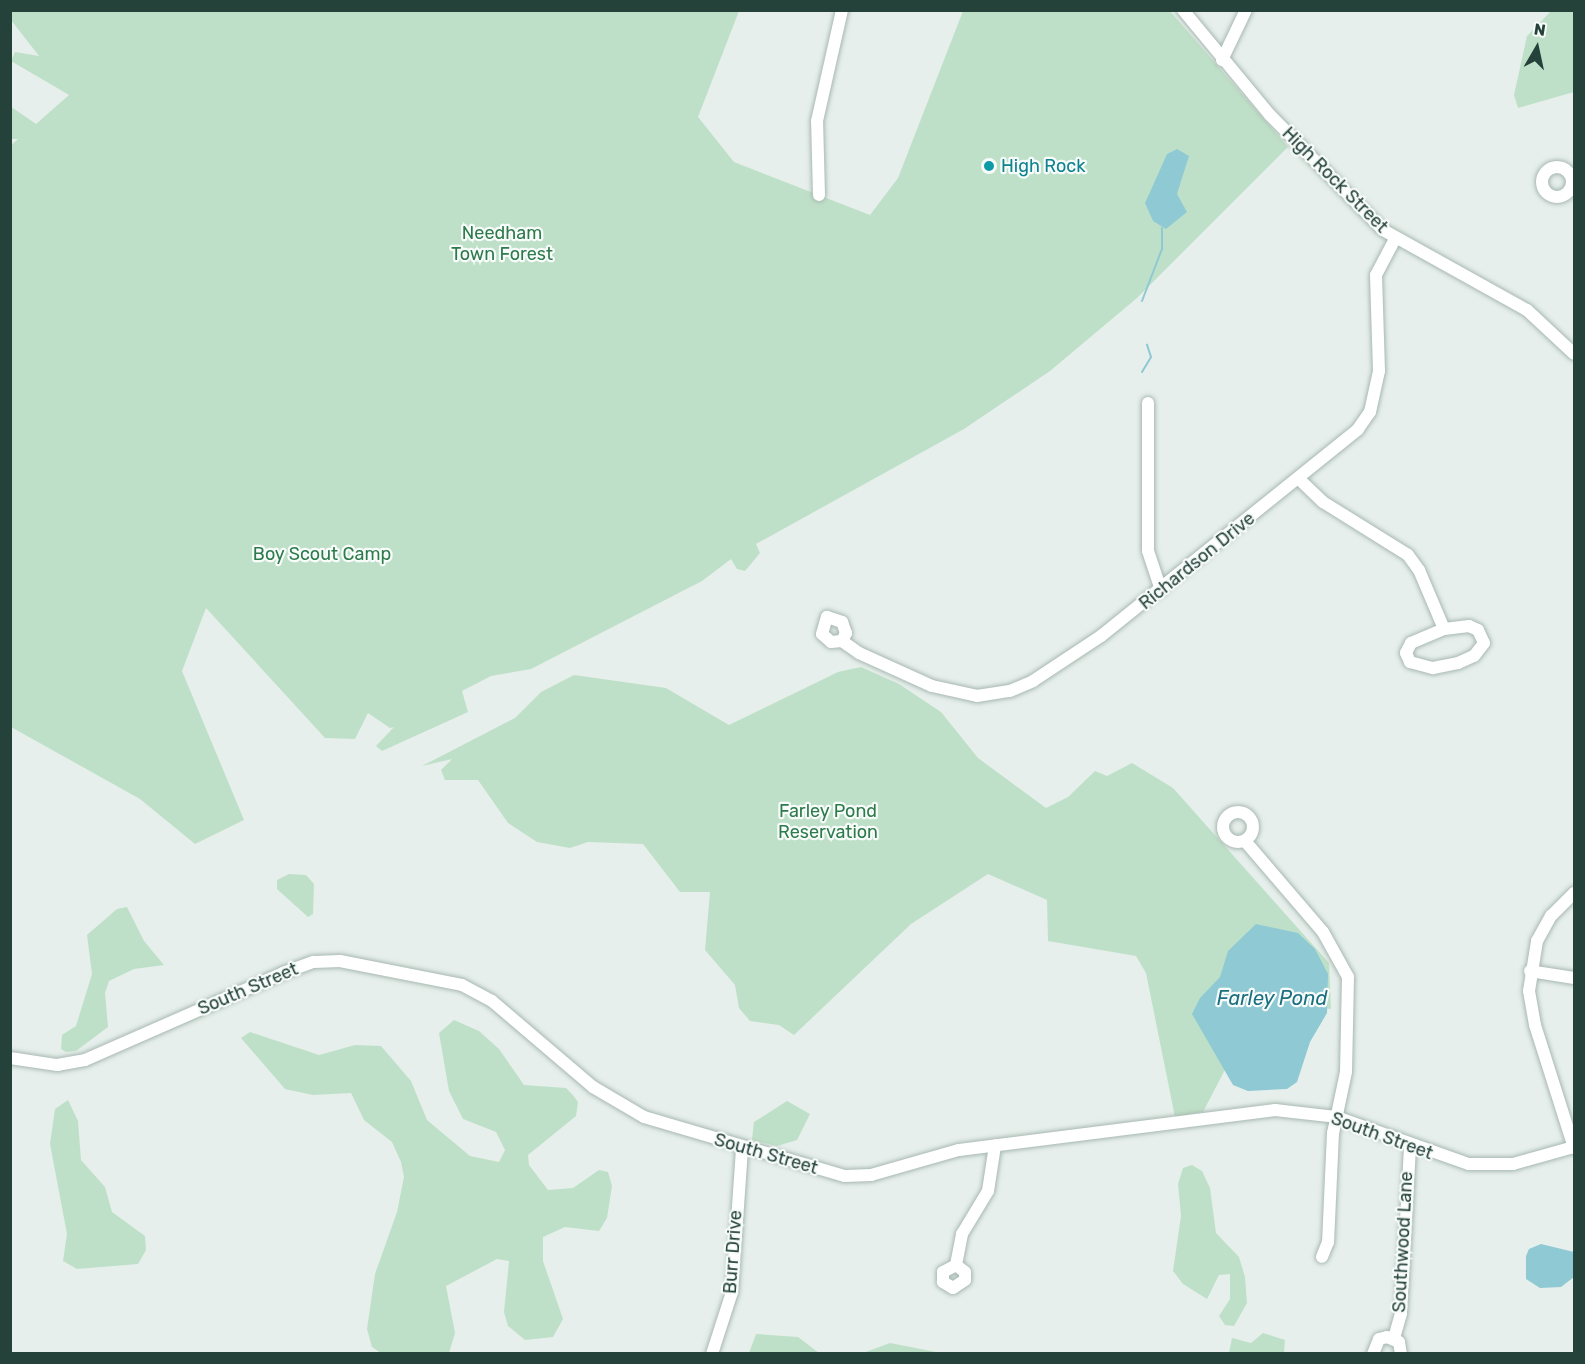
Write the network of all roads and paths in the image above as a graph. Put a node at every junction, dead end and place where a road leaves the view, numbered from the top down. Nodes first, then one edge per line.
1 (842, 10) edge
2 (1184, 10) edge
3 (1246, 10) edge
4 (1222, 60) junction
5 (819, 195) dead end
6 (1395, 239) junction
7 (1575, 354) edge
8 (1148, 404) dead end
9 (1299, 479) junction
10 (1161, 590) junction
11 (1444, 629) junction
12 (842, 641) dead end
13 (1245, 841) dead end
14 (1575, 893) edge
15 (1530, 971) junction
16 (1575, 978) edge
17 (10, 1058) edge
18 (1336, 1117) junction
19 (995, 1146) junction
20 (1410, 1146) junction
21 (742, 1148) junction
22 (1574, 1148) edge
23 (1322, 1257) dead end
24 (956, 1265) dead end
25 (1394, 1338) junction
26 (712, 1353) edge
27 (1373, 1353) edge
28 (1401, 1353) edge

1 - 5 street
2 - 4 street, High Rock Street
3 - 4 street
4 - 6 street, High Rock Street
6 - 7 street, High Rock Street
6 - 9 street, Richardson Drive
8 - 10 street
9 - 10 street, Richardson Drive
9 - 11 street
10 - 12 street, Richardson Drive
11 - 11 street
13 - 18 street
14 - 15 street
15 - 16 street
15 - 22 street
17 - 21 street, South Street
18 - 19 street, South Street
18 - 20 street, South Street
18 - 23 street
19 - 21 street, South Street
19 - 24 street
20 - 22 street, South Street
20 - 25 street, Southwood Lane
21 - 26 street, Burr Drive
25 - 27 street, Southwood Lane
25 - 28 street, Southwood Lane

